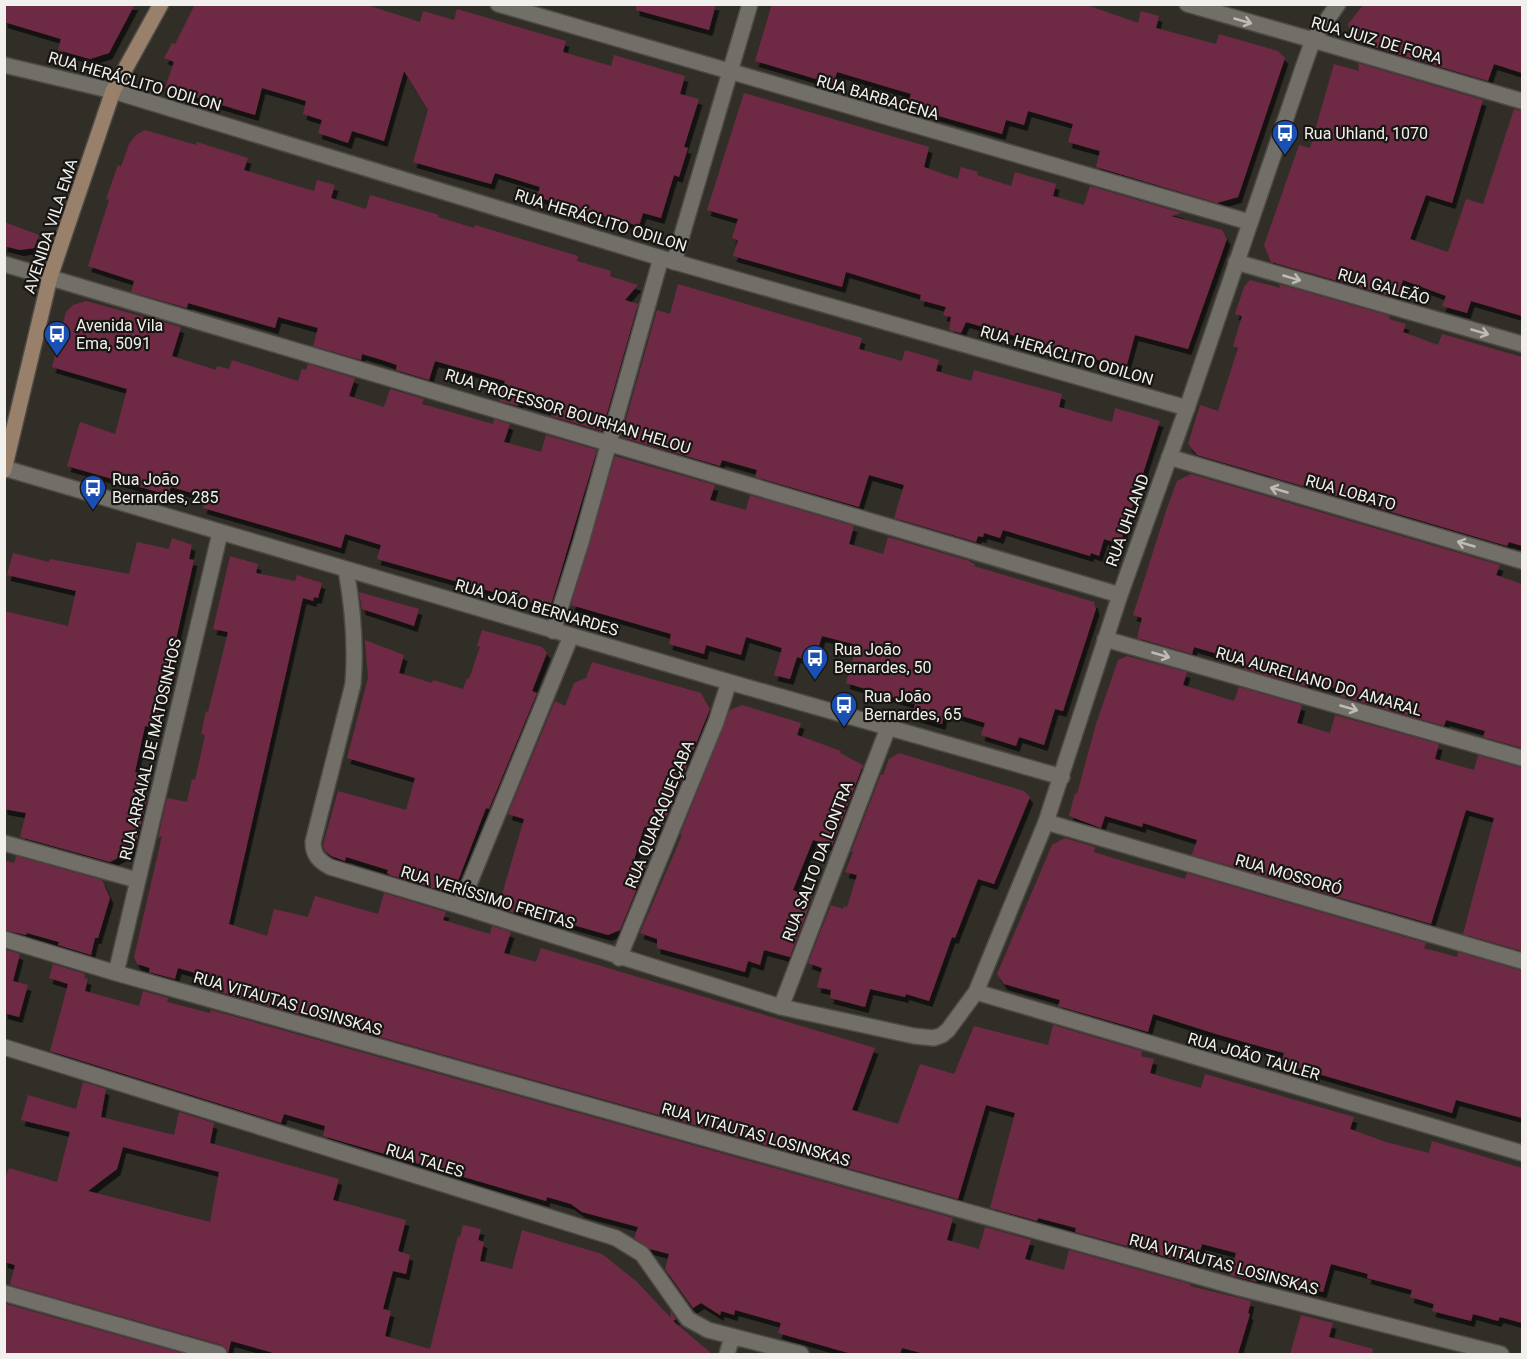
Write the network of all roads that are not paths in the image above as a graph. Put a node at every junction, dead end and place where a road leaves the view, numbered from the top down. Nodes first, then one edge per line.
1 (161, 4) edge
2 (498, 4) edge
3 (750, 4) edge
4 (1187, 4) edge
5 (1338, 4) edge
6 (1313, 40) junction
7 (4, 65) edge
8 (730, 73) junction
9 (113, 91) junction
10 (1522, 101) edge
11 (1249, 222) junction
12 (668, 260) junction
13 (1236, 262) junction
14 (4, 264) edge
15 (50, 277) junction
16 (1522, 344) edge
17 (1187, 408) junction
18 (608, 442) junction
19 (1169, 457) junction
20 (5, 469) edge
21 (220, 533) junction
22 (1522, 561) edge
23 (345, 570) junction
24 (1120, 594) junction
25 (553, 631) junction
26 (571, 636) junction
27 (1105, 639) junction
28 (729, 682) junction
29 (888, 728) junction
30 (1522, 758) edge
31 (1062, 777) junction
32 (1046, 822) junction
33 (4, 843) edge
34 (137, 880) junction
35 (460, 906) junction
36 (4, 939) edge
37 (619, 958) junction
38 (1522, 961) edge
39 (116, 973) junction
40 (976, 992) junction
41 (781, 1007) junction
42 (934, 1038) joint
43 (4, 1047) edge
44 (1522, 1153) edge
45 (4, 1293) edge
46 (732, 1337) junction
47 (219, 1354) edge
48 (727, 1354) edge
49 (801, 1354) edge
50 (1501, 1354) edge

1 - 9 main road, AVENIDA VILA EMA
2 - 8 street, RUA BARBACENA
3 - 8 street
4 -> 6 street, RUA JUIZ DE FORA
5 - 6 street, RUA UHLAND
6 - 10 street, RUA JUIZ DE FORA
6 - 11 street, RUA UHLAND
7 - 9 street, RUA HERÁCLITO ODILON
8 - 11 street, RUA BARBACENA
8 - 12 street
9 - 12 street, RUA HERÁCLITO ODILON
9 - 15 main road, AVENIDA VILA EMA
11 - 13 street, RUA UHLAND
12 - 17 street, RUA HERÁCLITO ODILON
12 - 18 street
13 -> 16 street, RUA GALEÃO
13 - 17 street, RUA UHLAND
14 - 15 street, RUA PROFESSOR BOURHAN HELOU
15 - 18 street, RUA PROFESSOR BOURHAN HELOU
15 - 20 main road, AVENIDA VILA EMA
17 - 19 street, RUA UHLAND
18 - 24 street, RUA PROFESSOR BOURHAN HELOU
18 - 25 street
22 -> 19 street, RUA LOBATO
19 - 24 street, RUA UHLAND
20 - 21 street, RUA JOÃO BERNARDES
21 - 23 street, RUA JOÃO BERNARDES
21 - 34 street, RUA ARRAIAL DE MATOSINHOS
23 - 25 street, RUA JOÃO BERNARDES
23 - 35 street, RUA VERÍSSIMO FREITAS
24 - 27 street, RUA UHLAND
25 - 26 street, RUA JOÃO BERNARDES
26 - 28 street, RUA JOÃO BERNARDES
26 - 35 street
27 -> 30 street, RUA AURELIANO DO AMARAL
27 - 31 street, RUA UHLAND
28 - 29 street, RUA JOÃO BERNARDES
28 - 37 street, RUA QUARAQUEÇABA
29 - 31 street, RUA JOÃO BERNARDES
29 - 41 street, RUA SALTO DA LONTRA
31 - 32 street, RUA UHLAND
32 - 38 street, RUA MOSSORÓ
32 - 40 street, RUA UHLAND
33 - 34 street
34 - 39 street, RUA ARRAIAL DE MATOSINHOS
35 - 37 street, RUA VERÍSSIMO FREITAS
36 - 39 street, RUA VITAUTAS LOSINSKAS
37 - 41 street, RUA VERÍSSIMO FREITAS
39 - 50 street, RUA VITAUTAS LOSINSKAS
40 - 42 street, RUA UHLAND
40 - 44 street, RUA JOÃO TAULER
41 - 42 street, RUA VERÍSSIMO FREITAS
43 - 46 street, RUA TALES
45 - 47 street
46 - 48 street
46 - 49 street, RUA TALES

